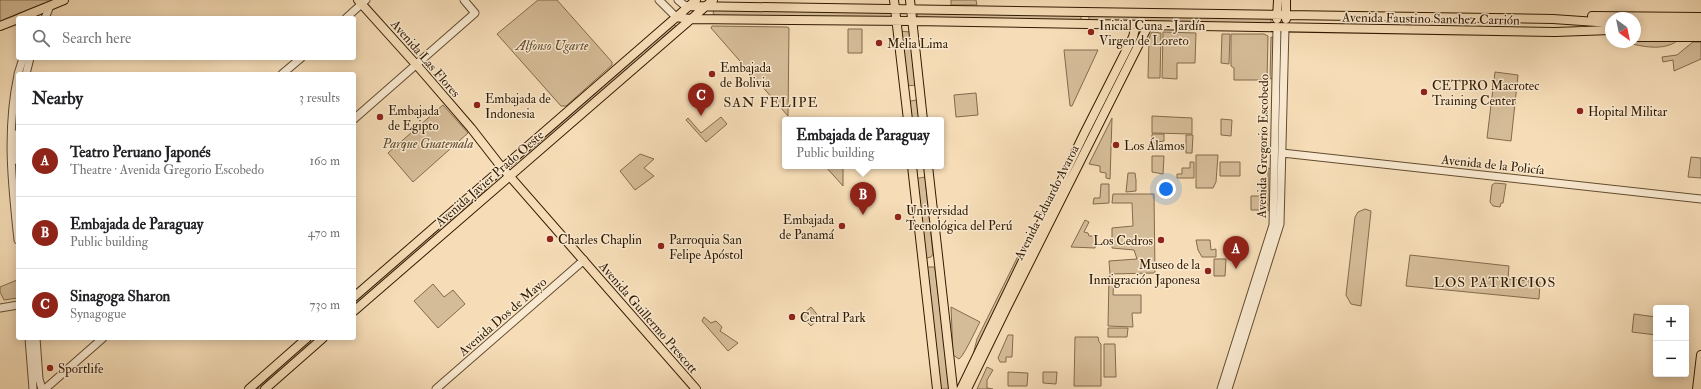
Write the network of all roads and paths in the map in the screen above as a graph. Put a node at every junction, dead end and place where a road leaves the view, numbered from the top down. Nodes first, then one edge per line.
1 (64, 0) edge
2 (464, 0) edge
3 (659, 0) edge
4 (678, 0) edge
5 (696, 0) edge
6 (894, 0) edge
7 (910, 0) edge
8 (1278, 0) edge
9 (1286, 0) edge
10 (362, 1) edge
11 (715, 3) edge
12 (50, 6) junction
13 (689, 6) junction
14 (705, 6) junction
15 (895, 9) junction
16 (911, 10) junction
17 (1085, 12) junction
18 (37, 14) edge
19 (46, 16) edge
20 (348, 16) edge
21 (1282, 16) junction
22 (676, 17) junction
23 (1701, 17) edge
24 (16, 19) edge
25 (690, 19) junction
26 (1562, 19) junction
27 (717, 20) junction
28 (897, 21) junction
29 (912, 21) junction
30 (1605, 23) edge
31 (1641, 23) edge
32 (1701, 23) edge
33 (1086, 24) junction
34 (1136, 25) junction
35 (0, 26) edge
36 (1148, 26) junction
37 (1281, 27) junction
38 (1641, 30) edge
39 (1701, 30) edge
40 (1605, 31) edge
41 (1562, 32) junction
42 (1593, 32) junction
43 (1605, 35) edge
44 (1641, 37) edge
45 (1701, 37) edge
46 (22, 60) edge
47 (30, 60) edge
48 (299, 60) edge
49 (416, 65) junction
50 (19, 72) edge
51 (26, 72) edge
52 (284, 72) edge
53 (16, 85) edge
54 (919, 86) junction
55 (904, 89) junction
56 (1110, 91) junction
57 (920, 100) junction
58 (906, 101) junction
59 (1276, 113) junction
60 (356, 117) edge
61 (908, 117) edge
62 (923, 117) edge
63 (1283, 118) junction
64 (523, 150) junction
65 (1282, 153) junction
66 (530, 158) junction
67 (502, 168) junction
68 (913, 169) edge
69 (928, 169) edge
70 (510, 176) junction
71 (1274, 178) junction
72 (1282, 179) junction
73 (482, 185) junction
74 (1274, 186) junction
75 (1282, 187) junction
76 (489, 194) junction
77 (1701, 199) edge
78 (16, 221) edge
79 (937, 254) junction
80 (922, 257) junction
81 (584, 260) junction
82 (939, 266) junction
83 (924, 268) junction
84 (1252, 292) junction
85 (1259, 293) junction
86 (356, 295) edge
87 (16, 306) edge
88 (0, 308) edge
89 (356, 309) edge
90 (29, 340) edge
91 (36, 340) edge
92 (101, 340) edge
93 (305, 340) edge
94 (321, 340) edge
95 (981, 353) junction
96 (1701, 355) edge
97 (1229, 375) junction
98 (33, 389) edge
99 (44, 389) edge
100 (249, 389) edge
101 (265, 389) edge
102 (436, 389) edge
103 (696, 389) edge
104 (937, 389) edge
105 (953, 389) edge
106 (961, 389) edge
107 (967, 389) edge
108 (1221, 389) edge
109 (1228, 389) edge
110 (1697, 389) edge

1 - 12 main road
2 - 49 street
3 - 22 street
4 - 13 street
5 - 13 main road, Avenida Javier Prado Oeste
6 - 15 main road
7 - 16 main road
8 - 21 main road
9 - 21 main road
10 - 20 street
10 - 49 main road, Avenida Las Flores
11 - 14 main road, Avenida Faustino Sanchez Carrión
11 - 15 main road, Avenida Faustino Sanchez Carrión
11 - 27 main road
12 - 18 main road
12 - 19 street
13 - 14 main road, Avenida Faustino Sanchez Carrión
13 - 22 main road, Avenida Javier Prado Oeste
14 - 25 main road, Avenida Javier Prado Oeste
15 - 16 main road, Avenida Faustino Sanchez Carrión
15 - 28 main road
16 - 17 main road, Avenida Faustino Sanchez Carrión
16 - 29 main road
17 - 21 main road, Avenida Faustino Sanchez Carrión
17 - 33 main road
21 - 26 main road, Avenida Faustino Sanchez Carrión
21 - 37 main road, Avenida Gregorio Escobedo
22 - 25 main road, Avenida Faustino Sanchez Carrión
22 - 64 main road, Avenida Javier Prado Oeste
23 - 26 main road
24 - 35 main road
25 - 27 main road, Avenida Faustino Sanchez Carrión
25 - 66 main road, Avenida Javier Prado Oeste
26 - 30 main road, Avenida Faustino Sanchez Carrión
26 - 41 main road
27 - 28 main road, Avenida Faustino Sanchez Carrión
28 - 29 main road, Avenida Faustino Sanchez Carrión
28 - 55 main road
29 - 33 main road, Avenida Faustino Sanchez Carrión
29 - 54 main road
31 - 32 main road
33 - 34 main road, Avenida Faustino Sanchez Carrión
34 - 36 main road, Avenida Faustino Sanchez Carrión
34 - 56 main road, Avenida Eduardo Avaroa
36 - 37 main road, Avenida Faustino Sanchez Carrión
36 - 56 main road, Avenida Eduardo Avaroa
37 - 41 main road, Avenida Faustino Sanchez Carrión
37 - 59 street, Avenida Gregorio Escobedo
37 - 63 street, Avenida Gregorio Escobedo
38 - 39 main road
40 - 42 main road, Avenida Faustino Sanchez Carrión
41 - 42 main road, Avenida Faustino Sanchez Carrión
42 - 43 main road
44 - 45 main road
46 - 50 street
47 - 51 street
48 - 52 street
49 - 60 street
49 - 67 main road, Avenida Las Flores
53 - 78 street
54 - 55 main road
54 - 57 main road
55 - 58 main road
56 - 95 main road, Avenida Eduardo Avaroa
57 - 58 main road
57 - 62 main road
58 - 61 main road
59 - 63 street
59 - 71 street, Avenida Gregorio Escobedo
63 - 65 street, Avenida Gregorio Escobedo
64 - 66 main road
64 - 67 main road, Avenida Javier Prado Oeste
65 - 72 street, Avenida Gregorio Escobedo
65 - 77 street, Avenida de la Policía
66 - 70 main road, Avenida Javier Prado Oeste
67 - 70 main road, Avenida Las Flores
67 - 73 main road, Avenida Javier Prado Oeste
68 - 80 main road
69 - 79 main road
70 - 76 main road, Avenida Javier Prado Oeste
70 - 81 main road, Avenida Las Flores
71 - 72 street
71 - 74 street, Avenida Gregorio Escobedo
72 - 75 street, Avenida Gregorio Escobedo
73 - 76 main road
73 - 86 main road, Avenida Javier Prado Oeste
74 - 75 street
74 - 84 street, Avenida Gregorio Escobedo
75 - 85 street, Avenida Gregorio Escobedo
76 - 89 main road, Avenida Javier Prado Oeste
79 - 80 main road
79 - 82 main road
80 - 83 main road
81 - 102 street, Avenida Dos de Mayo
81 - 103 main road, Avenida Guillermo Prescott
82 - 83 main road
82 - 105 main road
83 - 104 main road
84 - 85 street
84 - 97 street, Avenida Gregorio Escobedo
85 - 97 street, Avenida Gregorio Escobedo
87 - 88 street
90 - 98 street
91 - 99 street
92 - 99 street
93 - 100 main road
94 - 101 main road
95 - 106 main road, Avenida Eduardo Avaroa
95 - 107 main road, Avenida Eduardo Avaroa
96 - 110 main road
97 - 108 street, Avenida Gregorio Escobedo
97 - 109 street, Avenida Gregorio Escobedo

